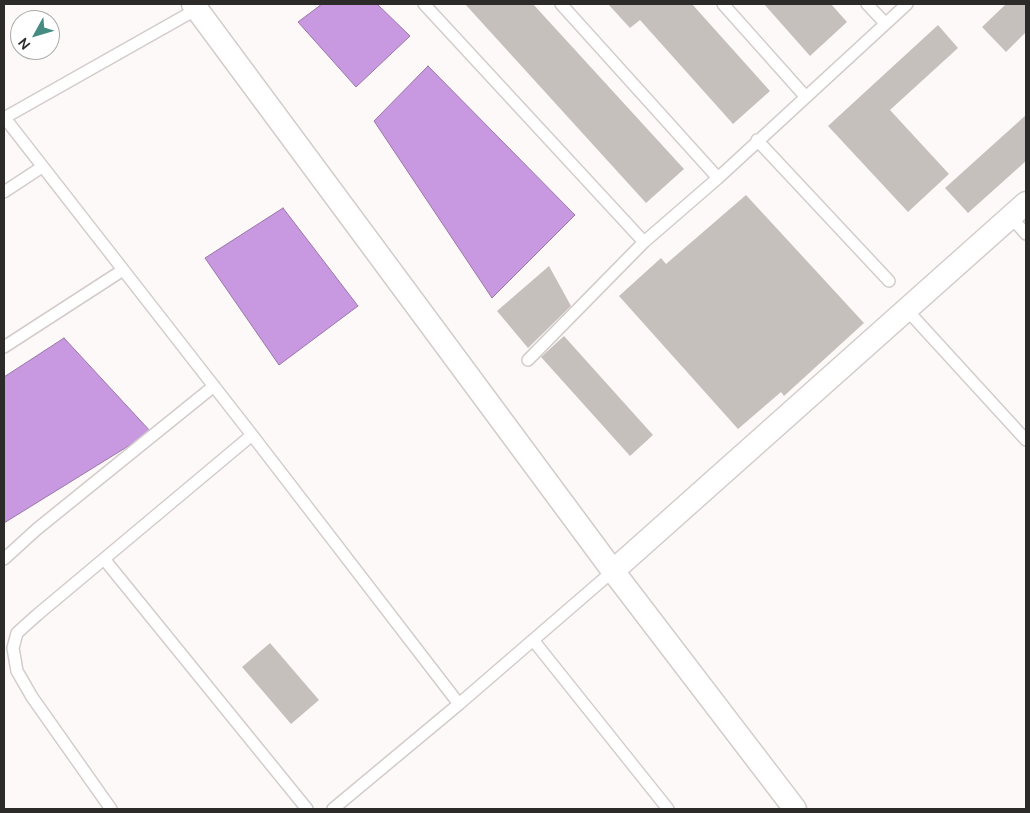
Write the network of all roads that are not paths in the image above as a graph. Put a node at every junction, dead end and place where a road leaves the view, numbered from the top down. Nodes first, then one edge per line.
1 (424, 4) edge
2 (561, 4) edge
3 (724, 4) edge
4 (867, 4) edge
5 (907, 4) edge
6 (195, 7) edge
7 (885, 24) junction
8 (805, 96) junction
9 (4, 118) edge
10 (758, 140) junction
11 (42, 167) junction
12 (718, 178) junction
13 (4, 192) edge
14 (1019, 210) edge
15 (1026, 234) edge
16 (644, 242) junction
17 (123, 270) junction
18 (889, 281) dead end
19 (906, 310) junction
20 (4, 347) edge
21 (528, 360) dead end
22 (214, 386) junction
23 (252, 435) junction
24 (1026, 440) edge
25 (4, 560) edge
26 (104, 560) junction
27 (613, 571) junction
28 (534, 640) junction
29 (459, 704) junction
30 (111, 809) edge
31 (307, 809) edge
32 (333, 809) edge
33 (668, 809) edge
34 (795, 809) edge

1 - 16 lane
2 - 12 lane
3 - 8 lane
4 - 7 lane
5 - 7 lane
6 - 9 lane
6 - 27 street
7 - 8 lane
8 - 10 lane
9 - 11 lane
10 - 12 lane
10 - 18 lane
11 - 13 lane
11 - 17 lane
12 - 16 lane
14 - 15 lane
14 - 19 street
16 - 21 lane
17 - 20 lane
17 - 22 lane
19 - 24 lane
19 - 27 street
22 - 23 lane
22 - 25 lane
23 - 26 lane
23 - 29 lane
26 - 30 lane
26 - 31 lane
27 - 28 lane
27 - 34 street
28 - 29 lane
28 - 33 lane
29 - 32 lane

